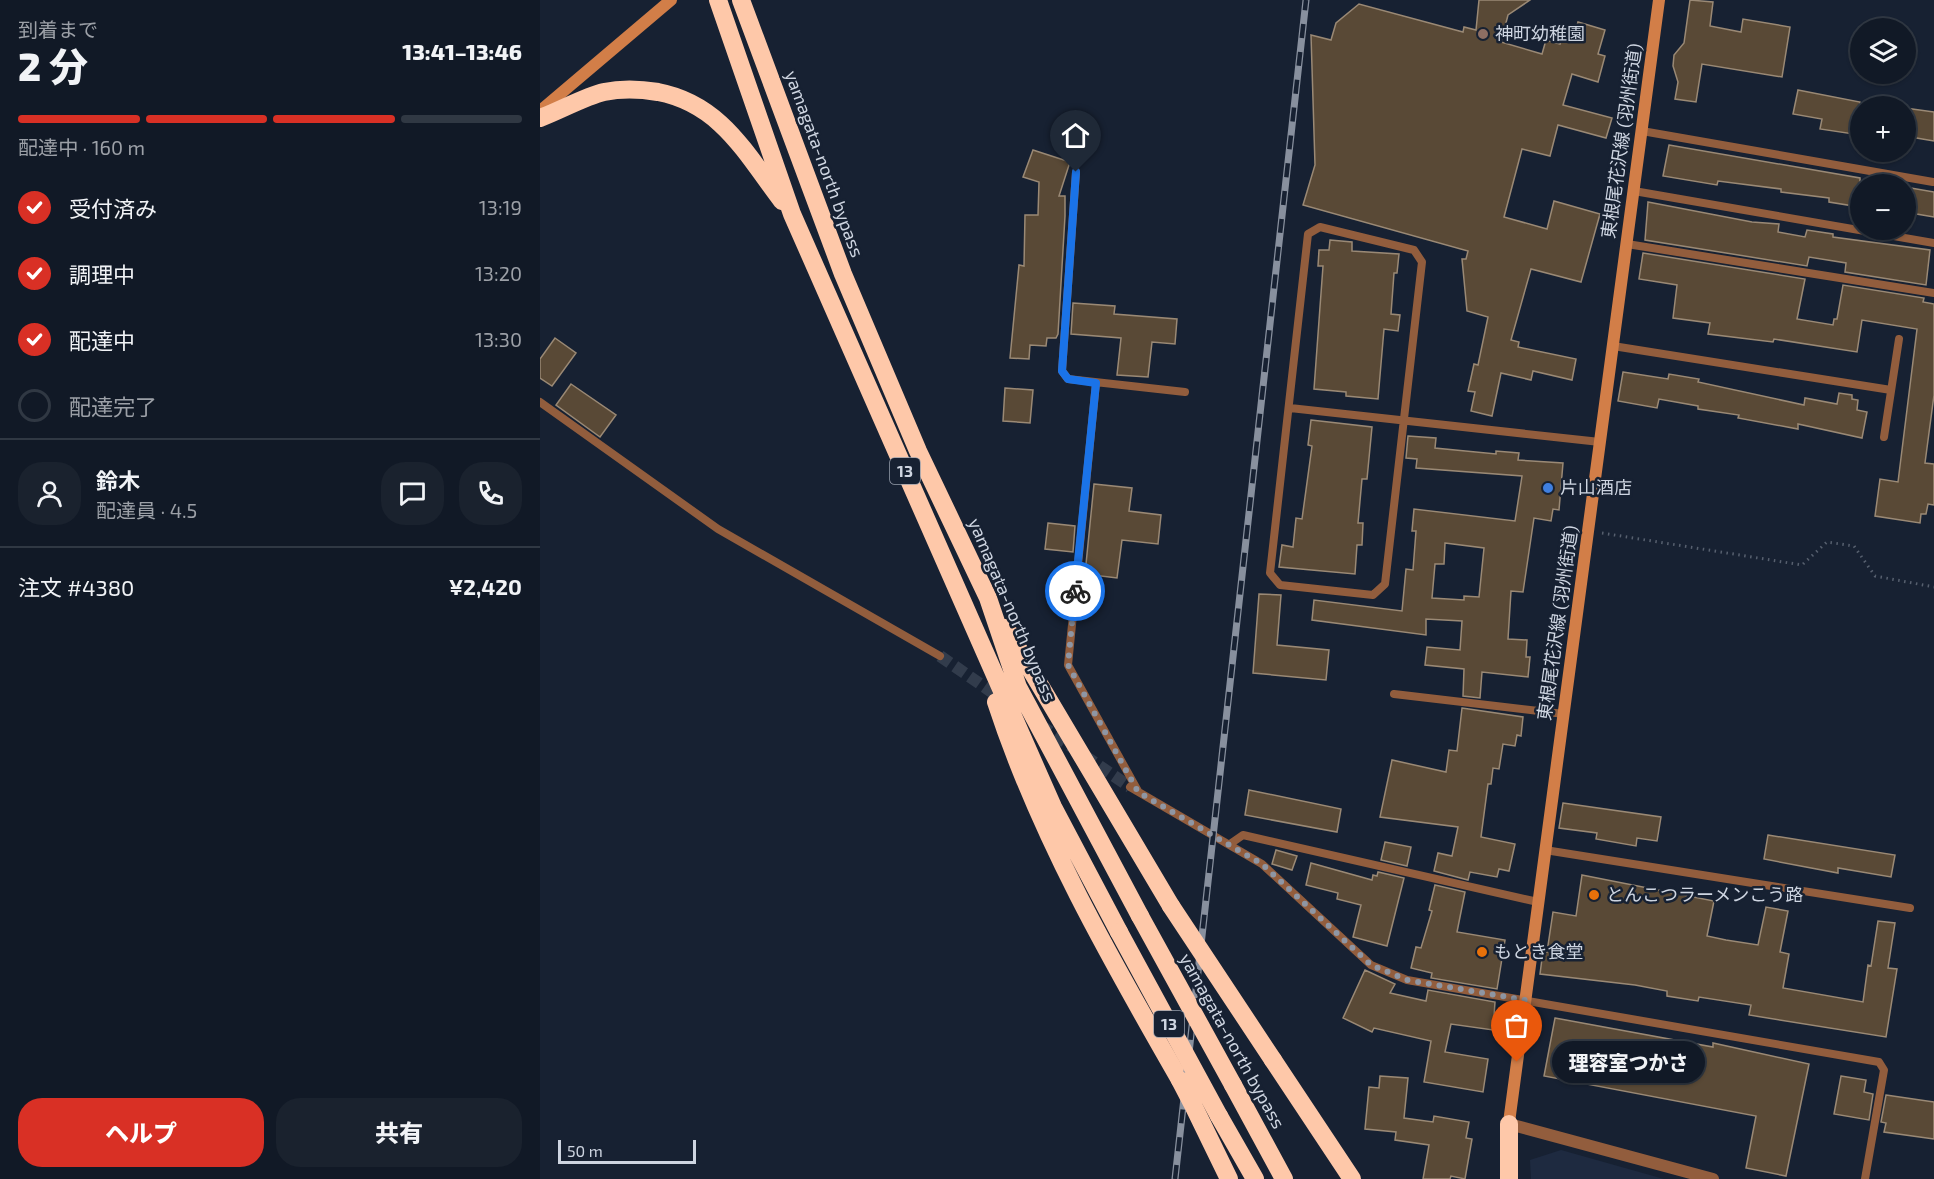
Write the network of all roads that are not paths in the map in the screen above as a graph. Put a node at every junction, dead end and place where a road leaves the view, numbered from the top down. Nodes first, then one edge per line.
1 (670, 0) edge
2 (718, 0) edge
3 (741, 0) edge
4 (1659, 0) edge
5 (540, 111) edge
6 (540, 118) edge
7 (1642, 131) junction
8 (1076, 172) dead end
9 (1933, 182) edge
10 (1634, 190) junction
11 (792, 214) junction
12 (1934, 243) edge
13 (1627, 244) junction
14 (1934, 293) edge
15 (1899, 339) dead end
16 (1613, 346) junction
17 (1096, 383) junction
18 (1891, 390) junction
19 (1185, 392) dead end
20 (540, 402) edge
21 (1290, 408) junction
22 (1404, 421) junction
23 (1884, 437) dead end
24 (1600, 442) junction
25 (988, 598) junction
26 (966, 608) junction
27 (940, 656) tunnel mouth
28 (1394, 694) dead end
29 (1564, 714) junction
30 (1230, 844) junction
31 (1545, 850) junction
32 (1538, 902) junction
33 (1910, 908) dead end
34 (1525, 1000) junction
35 (1509, 1124) junction
36 (1229, 1179) edge
37 (1254, 1179) edge
38 (1284, 1179) edge
39 (1352, 1179) edge
40 (1501, 1179) edge
41 (1509, 1179) edge
42 (1713, 1179) edge
43 (1865, 1179) edge

1 - 5 main road
2 - 11 highway, 13
3 - 25 highway, yamagata-north bypass / 13
4 - 7 main road, 東根尾花沢線 (羽州街道)
6 - 11 highway
7 - 9 lane
7 - 10 main road, 東根尾花沢線 (羽州街道)
8 - 17 lane
10 - 12 lane
10 - 13 main road, 東根尾花沢線 (羽州街道)
11 - 26 highway, 13
13 - 14 lane
13 - 16 main road, 東根尾花沢線 (羽州街道)
15 - 18 lane
16 - 18 lane
16 - 24 main road, 東根尾花沢線 (羽州街道)
17 - 19 lane
17 - 30 lane
18 - 23 lane
20 - 27 lane
21 - 22 lane
21 - 22 lane
21 - 22 lane
22 - 24 lane
24 - 29 main road, 東根尾花沢線 (羽州街道)
25 - 38 highway, yamagata-north bypass / 13, bridge
25 - 39 highway, bridge
26 - 36 highway, bridge
26 - 37 highway, 13, bridge
28 - 29 lane
29 - 31 main road, 東根尾花沢線 (羽州街道)
30 - 32 lane
30 - 34 lane
31 - 32 main road, 東根尾花沢線 (羽州街道)
31 - 33 lane
32 - 34 main road, 東根尾花沢線 (羽州街道)
34 - 35 main road, 東根尾花沢線 (羽州街道)
34 - 43 lane
35 - 40 main road, 東根尾花沢線 (羽州街道)
35 - 41 highway
35 - 42 street

